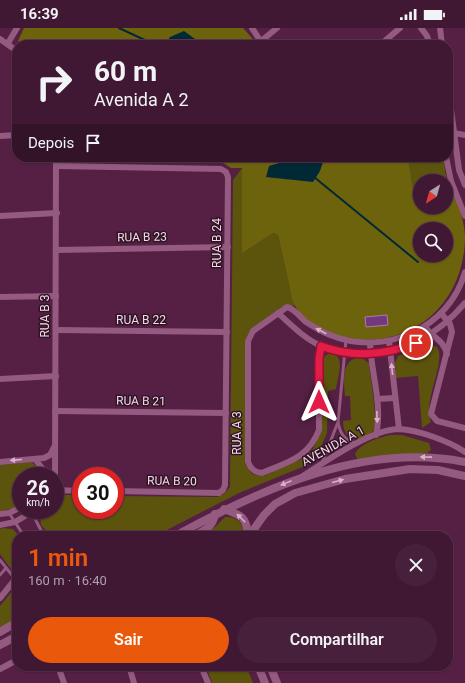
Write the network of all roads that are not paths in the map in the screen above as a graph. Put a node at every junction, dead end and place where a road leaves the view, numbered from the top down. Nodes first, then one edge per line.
1 (17, 28) edge
2 (252, 28) edge
3 (277, 28) edge
4 (400, 28) edge
5 (421, 28) edge
6 (440, 28) edge
7 (0, 39) edge
8 (260, 40) edge
9 (265, 40) edge
10 (386, 40) edge
11 (428, 40) edge
12 (441, 40) edge
13 (8, 43) junction
14 (12, 47) edge
15 (453, 133) edge
16 (12, 135) edge
17 (0, 136) edge
18 (465, 136) edge
19 (453, 142) edge
20 (57, 162) edge
21 (447, 162) edge
22 (57, 166) junction
23 (465, 185) edge
24 (57, 213) junction
25 (0, 216) edge
26 (465, 216) edge
27 (228, 247) junction
28 (56, 250) junction
29 (465, 272) edge
30 (464, 280) edge
31 (56, 296) junction
32 (0, 297) edge
33 (465, 303) edge
34 (278, 313) junction
35 (441, 313) junction
36 (448, 321) junction
37 (426, 327) junction
38 (56, 330) junction
39 (227, 332) junction
40 (431, 335) junction
41 (346, 340) junction
42 (389, 341) junction
43 (370, 343) junction
44 (321, 346) junction
45 (390, 352) junction
46 (344, 354) junction
47 (370, 354) junction
48 (447, 354) junction
49 (56, 376) junction
50 (0, 379) edge
51 (394, 398) junction
52 (377, 399) junction
53 (55, 411) junction
54 (226, 413) junction
55 (338, 422) junction
56 (465, 428) edge
57 (399, 429) junction
58 (376, 435) junction
59 (357, 443) junction
60 (54, 447) junction
61 (465, 452) edge
62 (34, 458) junction
63 (0, 462) edge
64 (465, 462) edge
65 (321, 464) junction
66 (40, 467) edge
67 (55, 467) edge
68 (465, 476) edge
69 (301, 477) junction
70 (225, 485) joint
71 (124, 491) edge
72 (224, 509) junction
73 (10, 513) joint
74 (0, 514) edge
75 (215, 514) junction
76 (20, 519) edge
77 (36, 519) edge
78 (15, 522) junction
79 (0, 525) edge
80 (21, 531) edge
81 (42, 531) edge
82 (184, 531) edge
83 (203, 531) edge
84 (248, 531) edge
85 (253, 531) edge
86 (0, 560) edge
87 (6, 568) junction
88 (12, 574) edge
89 (0, 575) edge
90 (12, 583) edge
91 (0, 598) edge
92 (12, 625) edge
93 (0, 632) edge
94 (12, 639) edge
95 (0, 645) edge
96 (12, 663) edge
97 (0, 669) edge
98 (60, 671) edge
99 (130, 671) edge
100 (203, 671) edge
101 (260, 671) edge
102 (272, 671) edge
103 (64, 683) edge
104 (134, 683) edge
105 (208, 683) edge
106 (265, 683) edge
107 (277, 683) edge

1 - 13 street
2 - 8 street
3 - 9 street
4 - 10 street
5 - 11 street
6 - 12 street
7 - 13 street
13 - 14 street
15 - 18 street
16 - 17 street
19 - 23 street
20 - 22 street, RUA B 3
21 - 26 street
22 - 24 street, RUA B 3
22 - 27 street, RUA B 24
24 - 25 street
24 - 28 street, RUA B 3
27 - 28 street, RUA B 23
27 - 39 street, RUA B 24
28 - 31 street, RUA B 3
29 - 30 street
30 - 35 street
31 - 32 street
31 - 38 street, RUA B 3
33 - 36 street
41 -> 34 street
34 - 44 street
34 - 44 street, RUA A 3
35 - 36 street
35 - 37 street
36 - 40 street
36 - 48 street
37 - 40 street
37 - 42 street
38 - 39 street, RUA B 22
38 - 49 street, RUA B 3
39 - 54 street, RUA B 24
40 - 45 street
40 - 48 street
41 - 43 street
41 - 46 lane
42 - 43 street
42 - 45 street
43 - 47 street, AVENIDA A 1
44 - 46 street
45 - 47 street
51 -> 45 street
46 - 47 street
46 - 55 lane
47 - 52 street, AVENIDA A 1
48 - 56 street
49 - 50 street
49 - 53 street, RUA B 3
51 - 52 street
51 - 57 street
52 -> 58 street, AVENIDA A 1
53 - 54 street, RUA B 21
53 - 60 street, RUA B 3
54 - 70 street, RUA B 24
55 - 59 lane
55 - 65 lane
57 - 58 street, AVENIDA A 1
57 - 61 street, AVENIDA A 1
58 - 59 street, AVENIDA A 1
59 - 65 street, AVENIDA A 1
60 - 62 street
60 - 67 street, RUA B 3
62 -> 63 street
62 - 66 street
64 -> 69 street
65 - 69 street, AVENIDA A 1
85 -> 68 street
69 -> 72 street
70 - 71 street, RUA B 20
72 - 75 street
84 -> 72 street
73 - 74 street
73 - 78 lane
75 - 82 street
75 - 83 street
76 - 78 street
77 - 81 lane
78 - 79 street
78 - 80 lane
86 - 87 lane
87 - 88 lane
87 - 89 lane
90 - 91 street
92 - 93 street
94 - 95 street
96 - 97 street
98 - 103 street
99 - 104 street
100 - 105 street
101 - 106 street
102 - 107 street

